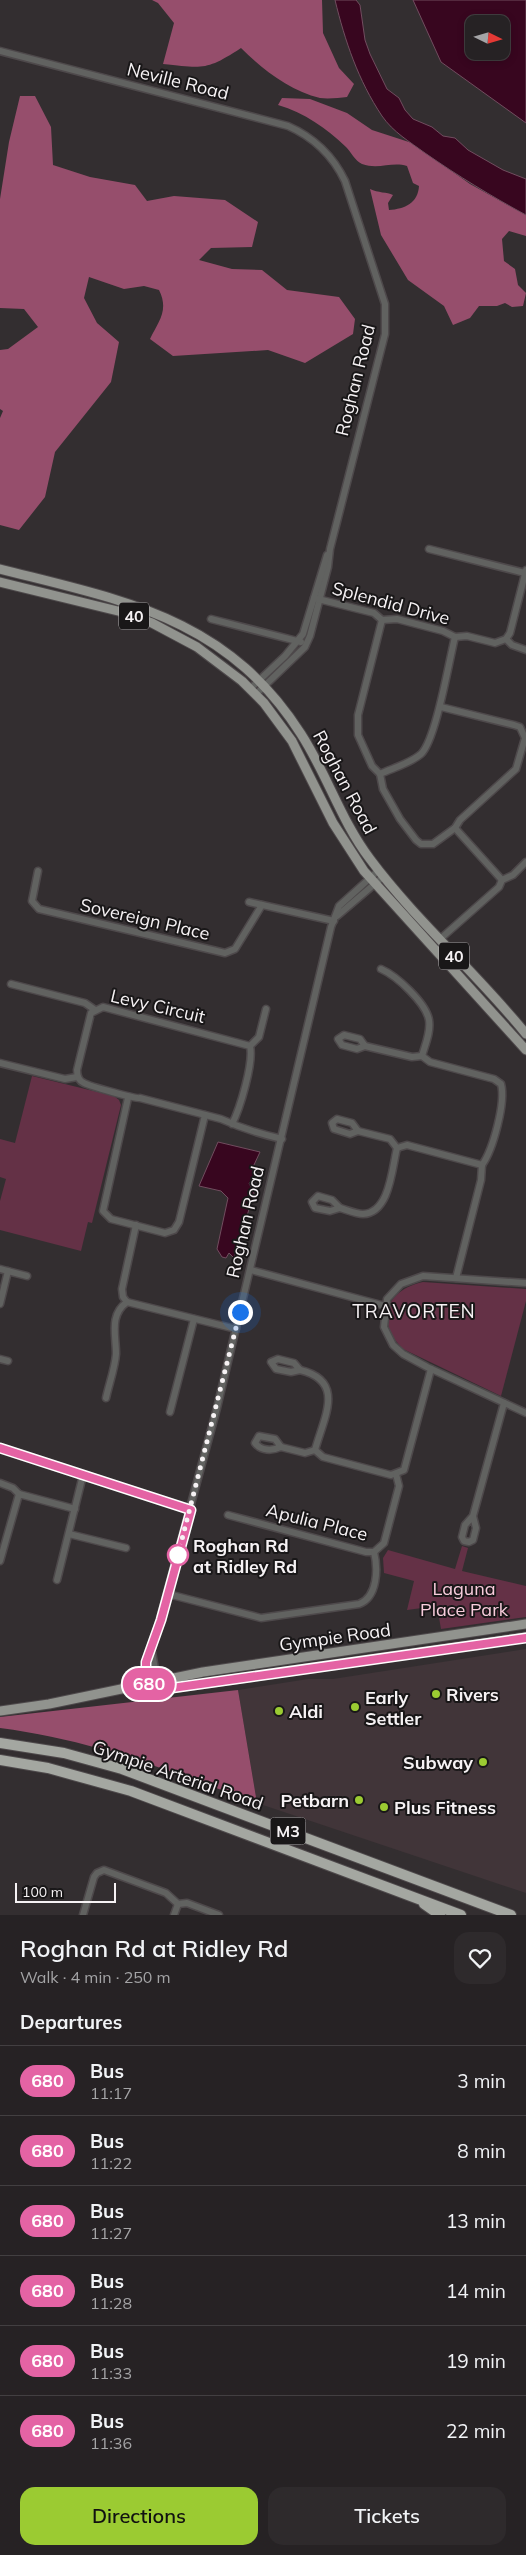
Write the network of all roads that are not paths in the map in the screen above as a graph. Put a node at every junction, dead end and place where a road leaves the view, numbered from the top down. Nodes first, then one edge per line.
1 (0, 51) edge
2 (336, 165) joint
3 (429, 549) dead end
4 (0, 569) edge
5 (526, 571) edge
6 (0, 582) edge
7 (317, 599) junction
8 (211, 619) dead end
9 (382, 620) junction
10 (455, 637) junction
11 (506, 639) junction
12 (298, 641) junction
13 (307, 643) junction
14 (526, 650) edge
15 (262, 684) junction
16 (253, 692) junction
17 (441, 707) junction
18 (380, 774) junction
19 (455, 828) junction
20 (526, 862) edge
21 (38, 871) dead end
22 (381, 873) junction
23 (502, 880) junction
24 (372, 881) junction
25 (249, 902) dead end
26 (262, 905) junction
27 (335, 919) junction
28 (439, 940) junction
29 (381, 969) dead end
30 (11, 984) dead end
31 (266, 1009) dead end
32 (94, 1010) junction
33 (526, 1034) edge
34 (250, 1046) junction
35 (365, 1046) dead end
36 (526, 1050) edge
37 (422, 1056) junction
38 (0, 1062) edge
39 (77, 1076) junction
40 (128, 1098) junction
41 (205, 1115) junction
42 (232, 1124) junction
43 (358, 1130) dead end
44 (282, 1139) junction
45 (397, 1148) junction
46 (482, 1164) junction
47 (340, 1208) dead end
48 (136, 1225) junction
49 (0, 1270) edge
50 (251, 1270) junction
51 (8, 1271) junction
52 (27, 1276) dead end
53 (456, 1278) junction
54 (526, 1283) edge
55 (127, 1302) junction
56 (0, 1304) edge
57 (385, 1306) junction
58 (194, 1319) junction
59 (236, 1329) junction
60 (0, 1359) edge
61 (8, 1361) dead end
62 (431, 1369) junction
63 (300, 1370) dead end
64 (106, 1398) dead end
65 (504, 1403) junction
66 (170, 1412) dead end
67 (526, 1413) edge
68 (281, 1447) dead end
69 (0, 1448) edge
70 (315, 1450) junction
71 (396, 1474) junction
72 (83, 1475) junction
73 (0, 1483) edge
74 (19, 1494) junction
75 (75, 1509) junction
76 (191, 1510) junction
77 (228, 1515) dead end
78 (473, 1516) dead end
79 (69, 1534) junction
80 (126, 1548) dead end
81 (374, 1552) junction
82 (0, 1561) edge
83 (57, 1580) dead end
84 (168, 1594) junction
85 (526, 1624) edge
86 (526, 1638) edge
87 (152, 1651) junction
88 (145, 1672) junction
89 (171, 1680) junction
90 (150, 1684) junction
91 (132, 1688) junction
92 (0, 1711) edge
93 (0, 1743) edge
94 (0, 1760) edge
95 (420, 1900) junction
96 (178, 1904) junction
97 (83, 1915) edge
98 (174, 1915) edge
99 (219, 1915) edge
100 (440, 1915) edge
101 (461, 1915) edge
102 (511, 1915) edge

1 - 2 street, Neville Road
2 - 7 street, Roghan Road
3 - 5 street
4 - 15 main road, 40
5 - 11 street
6 - 16 main road, 40
7 - 9 street, Splendid Drive
7 - 12 street, Roghan Road
7 - 13 street, Roghan Road
8 - 12 street
9 - 10 street, Splendid Drive
9 - 18 street
10 - 11 street, Splendid Drive
10 - 17 street
11 - 14 street
12 - 13 street
12 - 15 street, Roghan Road
13 - 15 street, Roghan Road
15 - 16 street, Roghan Road
15 - 22 main road, Roghan Road / 40
16 - 24 main road, Roghan Road / 40
17 - 18 street
17 - 19 street
18 - 19 street
19 - 23 street
20 - 23 street
21 - 26 street, Sovereign Place
22 - 24 street, Roghan Road
22 - 28 main road, 40
23 - 28 street
24 - 27 street, Roghan Road
24 - 36 main road, 40
25 - 26 street
26 - 27 street
27 - 44 street, Roghan Road
28 - 33 main road, 40
29 - 37 street
30 - 32 street
31 - 34 street
32 - 34 street, Levy Circuit
32 - 39 street, Levy Circuit
34 - 42 street
35 - 37 street
37 - 46 street
38 - 39 street
39 - 40 street
40 - 41 street
40 - 48 street
41 - 42 street
41 - 48 street
42 - 44 street
43 - 45 street
44 - 50 street, Roghan Road
45 - 46 street
45 - 47 street
46 - 53 street
48 - 55 street
49 - 51 street
50 - 57 street
50 - 59 street, Roghan Road
51 - 52 street
51 - 56 street
53 - 54 street
53 - 57 street
55 - 58 street
55 - 64 street
57 - 62 street
58 - 59 street
58 - 66 street
59 - 76 street, Roghan Road
60 - 61 street
62 - 65 street
62 - 71 street
63 - 70 street
65 - 67 street
65 - 78 street
68 - 70 street
69 - 72 street
70 - 71 street
71 - 81 street, Apulia Place
72 - 75 street
72 - 76 street
73 - 74 street
74 - 75 street
74 - 82 street
75 - 79 street
76 - 84 street, Roghan Road
77 - 81 street, Apulia Place
79 - 80 street
79 - 83 street
81 - 84 street
84 - 87 street, Roghan Road
85 - 89 main road, Gympie Road
86 - 90 main road, Gympie Road
87 - 88 street, Roghan Road
87 - 89 street
88 - 90 street
88 - 91 main road
89 - 90 main road, Gympie Road
90 - 91 main road, Gympie Road
91 - 92 main road, Gympie Road
93 - 102 highway, Gympie Arterial Road / M3
94 - 95 highway, Gympie Arterial Road / M3
95 - 100 highway
95 - 101 highway, Gympie Arterial Road / M3
96 - 97 street
96 - 98 street
96 - 99 street

